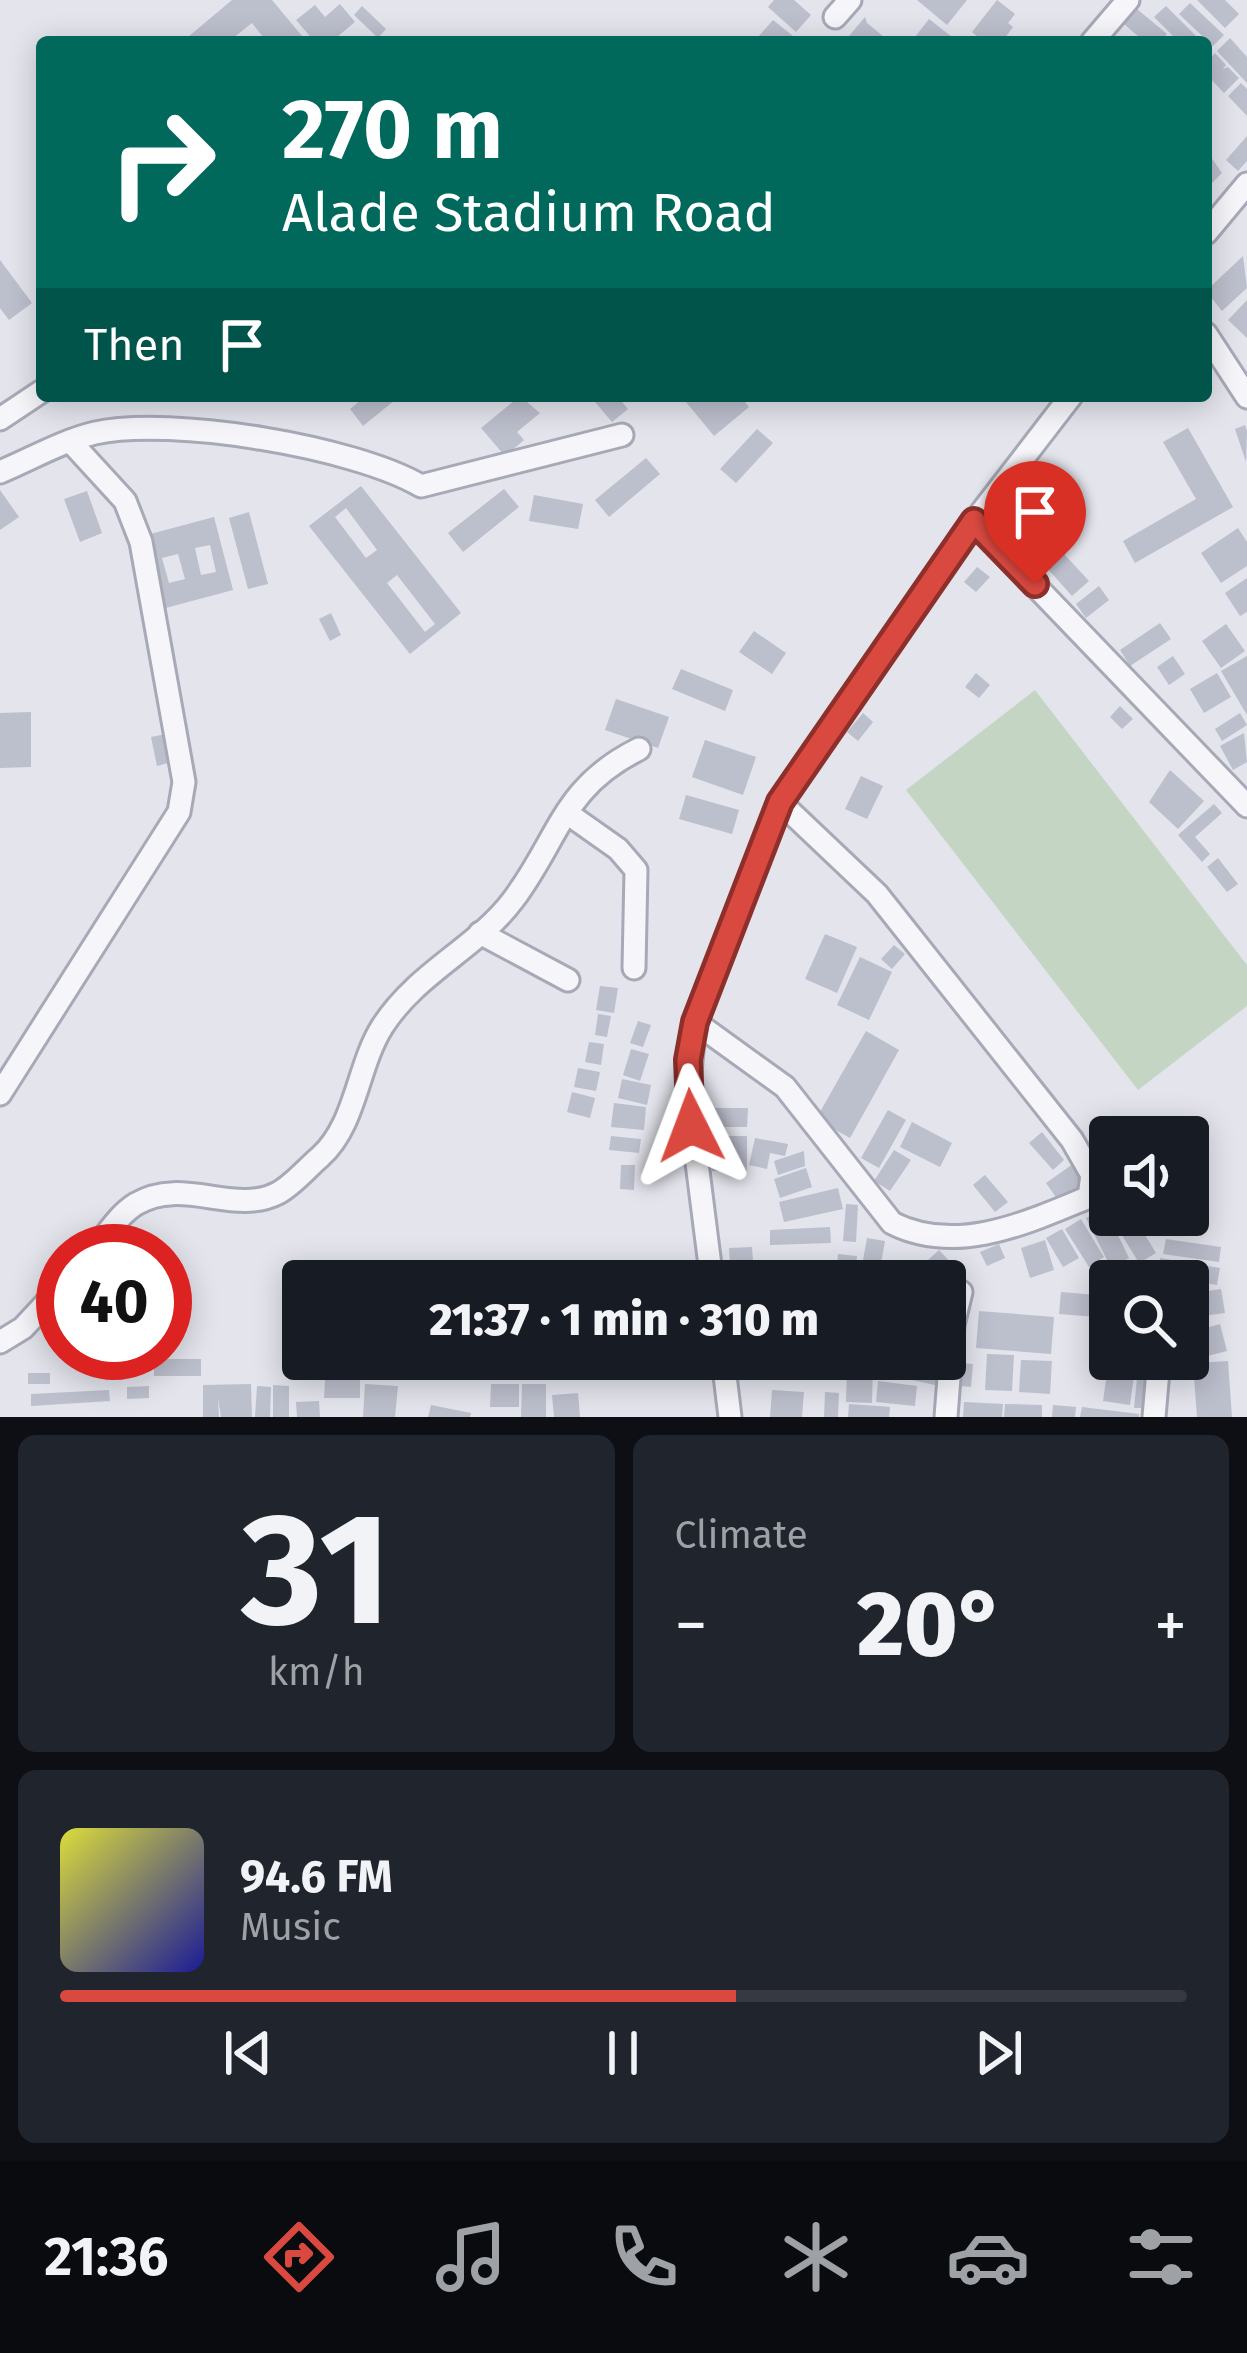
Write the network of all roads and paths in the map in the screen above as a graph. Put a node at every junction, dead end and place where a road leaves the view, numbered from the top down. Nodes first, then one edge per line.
1 (1128, 0) edge
2 (1097, 36) edge
3 (1247, 184) edge
4 (1212, 226) edge
5 (1212, 343) edge
6 (36, 396) edge
7 (1247, 397) edge
8 (1066, 402) edge
9 (0, 418) edge
10 (622, 435) dead end
11 (70, 441) junction
12 (0, 472) edge
13 (974, 521) junction
14 (639, 749) dead end
15 (780, 802) junction
16 (1247, 806) edge
17 (567, 813) junction
18 (480, 933) junction
19 (634, 968) dead end
20 (568, 980) dead end
21 (695, 1022) junction
22 (0, 1094) edge
23 (115, 1224) edge
24 (709, 1260) edge
25 (36, 1314) edge
26 (0, 1342) edge
27 (726, 1380) edge
28 (951, 1380) edge
29 (1157, 1380) edge
30 (730, 1417) edge
31 (946, 1417) edge
32 (1154, 1417) edge

1 - 2 street
3 - 4 street
5 - 7 street
6 - 9 street
8 - 13 street
10 - 11 street
11 - 12 street
11 - 22 street
13 - 15 street
13 - 16 street
14 - 17 street
15 - 21 street
15 - 21 street
17 - 18 street
17 - 19 street
18 - 20 street
18 - 23 street
21 - 24 street
25 - 26 street
27 - 30 street
28 - 31 street
29 - 32 street

